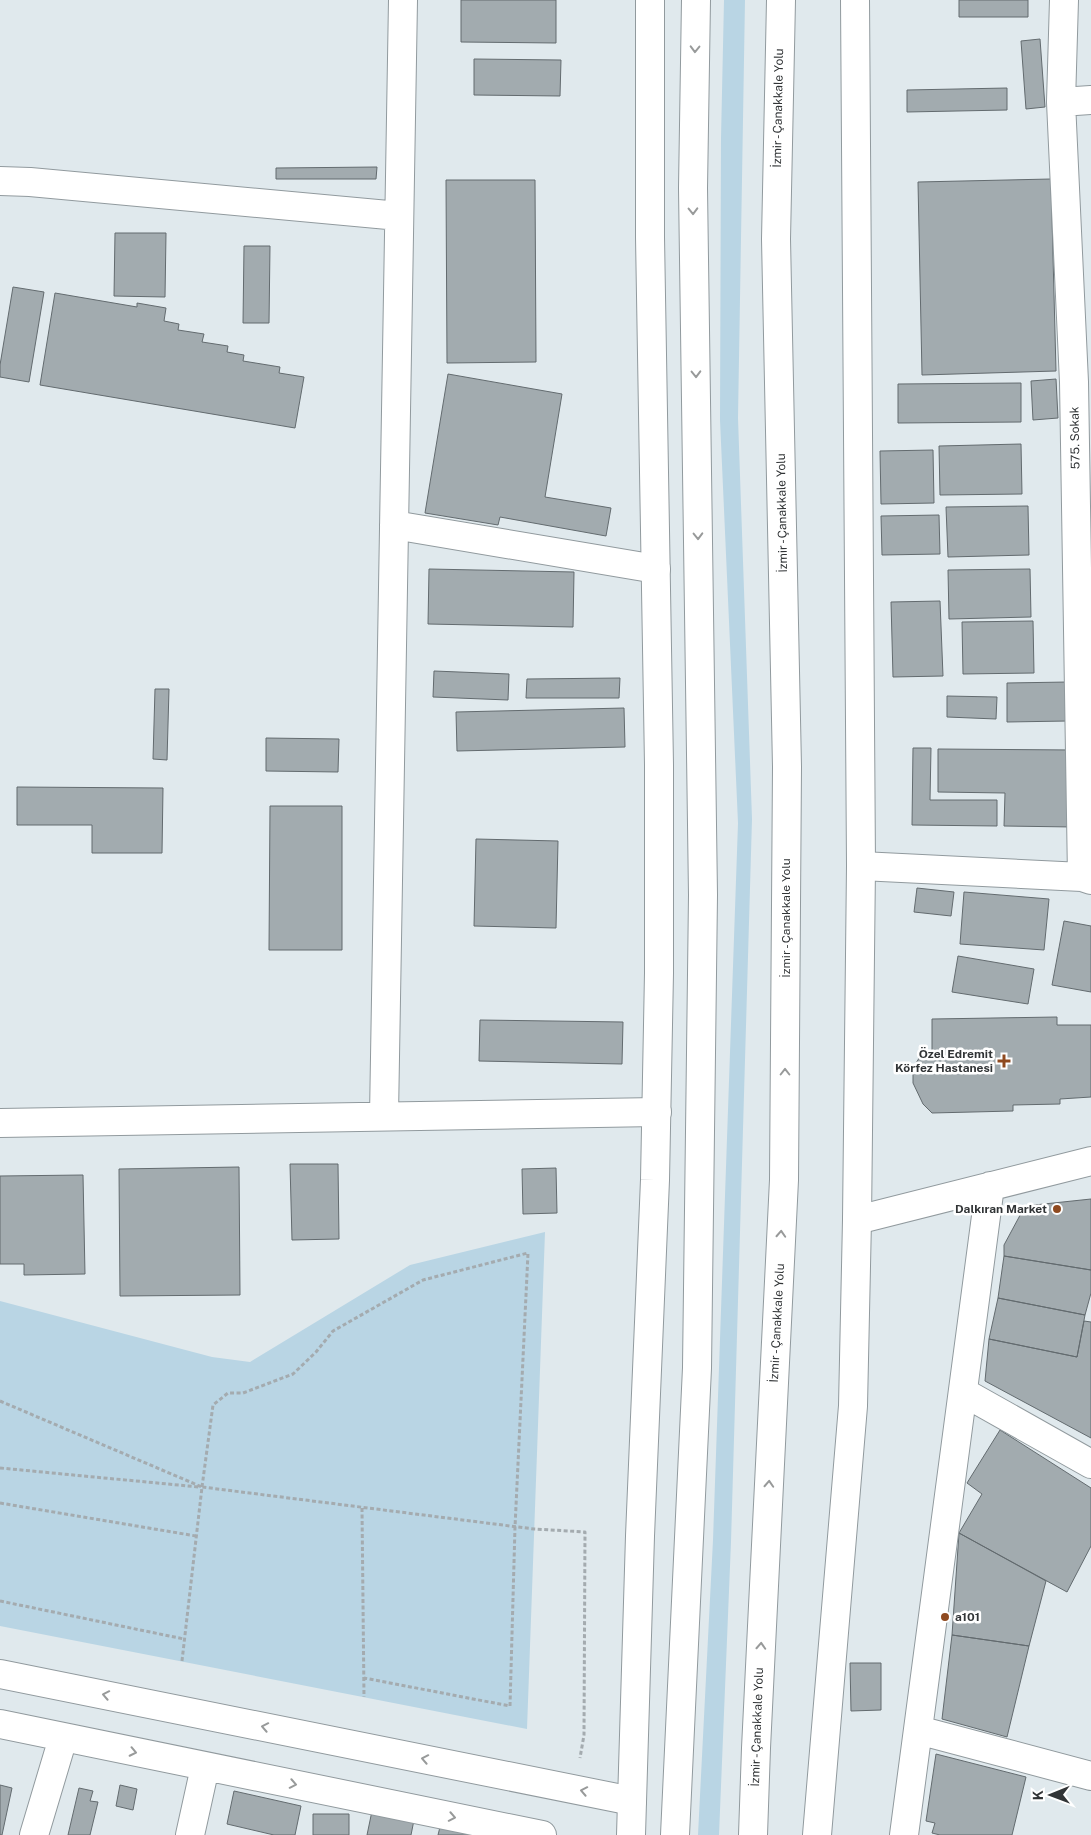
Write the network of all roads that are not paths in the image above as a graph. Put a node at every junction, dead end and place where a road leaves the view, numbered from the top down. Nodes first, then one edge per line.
1 (403, 0) edge
2 (650, 0) edge
3 (696, 0) edge
4 (781, 0) edge
5 (856, 0) edge
6 (1064, 0) edge
7 (1091, 100) edge
8 (1061, 102) junction
9 (0, 181) edge
10 (399, 216) junction
11 (1082, 381) edge
12 (394, 525) junction
13 (656, 569) junction
14 (1085, 662) edge
15 (861, 866) junction
16 (1087, 878) edge
17 (657, 1112) junction
18 (384, 1116) junction
19 (0, 1123) edge
20 (1091, 1161) edge
21 (990, 1186) junction
22 (857, 1220) junction
23 (963, 1392) junction
24 (1091, 1464) edge
25 (0, 1674) edge
26 (0, 1724) edge
27 (918, 1730) junction
28 (63, 1738) junction
29 (205, 1767) junction
30 (1091, 1776) edge
31 (632, 1801) junction
32 (34, 1835) edge
33 (190, 1835) edge
34 (542, 1835) edge
35 (631, 1835) edge
36 (674, 1835) edge
37 (753, 1835) edge
38 (817, 1835) edge
39 (904, 1835) edge

1 - 10 main road
2 - 13 main road
3 -> 36 main road
37 -> 4 main road, İzmir - Çanakkale Yolu
5 - 15 main road
6 - 8 main road, 575. Sokak
7 - 8 main road
8 - 11 main road, 575. Sokak
9 - 10 main road
10 - 12 main road
11 - 14 main road, 575. Sokak
12 - 13 main road
12 - 18 main road
13 - 17 main road
14 - 16 main road, 575. Sokak
15 - 16 main road
15 - 22 main road
17 - 18 main road
17 - 31 main road
18 - 19 main road
20 - 21 main road
21 - 22 main road
21 - 23 main road
22 - 38 main road
23 - 24 main road
23 - 27 main road
31 -> 25 main road
26 - 28 main road
27 - 30 main road
27 - 39 main road
28 -> 29 main road
28 - 32 main road
29 - 33 main road
29 -> 34 main road
31 - 35 main road

